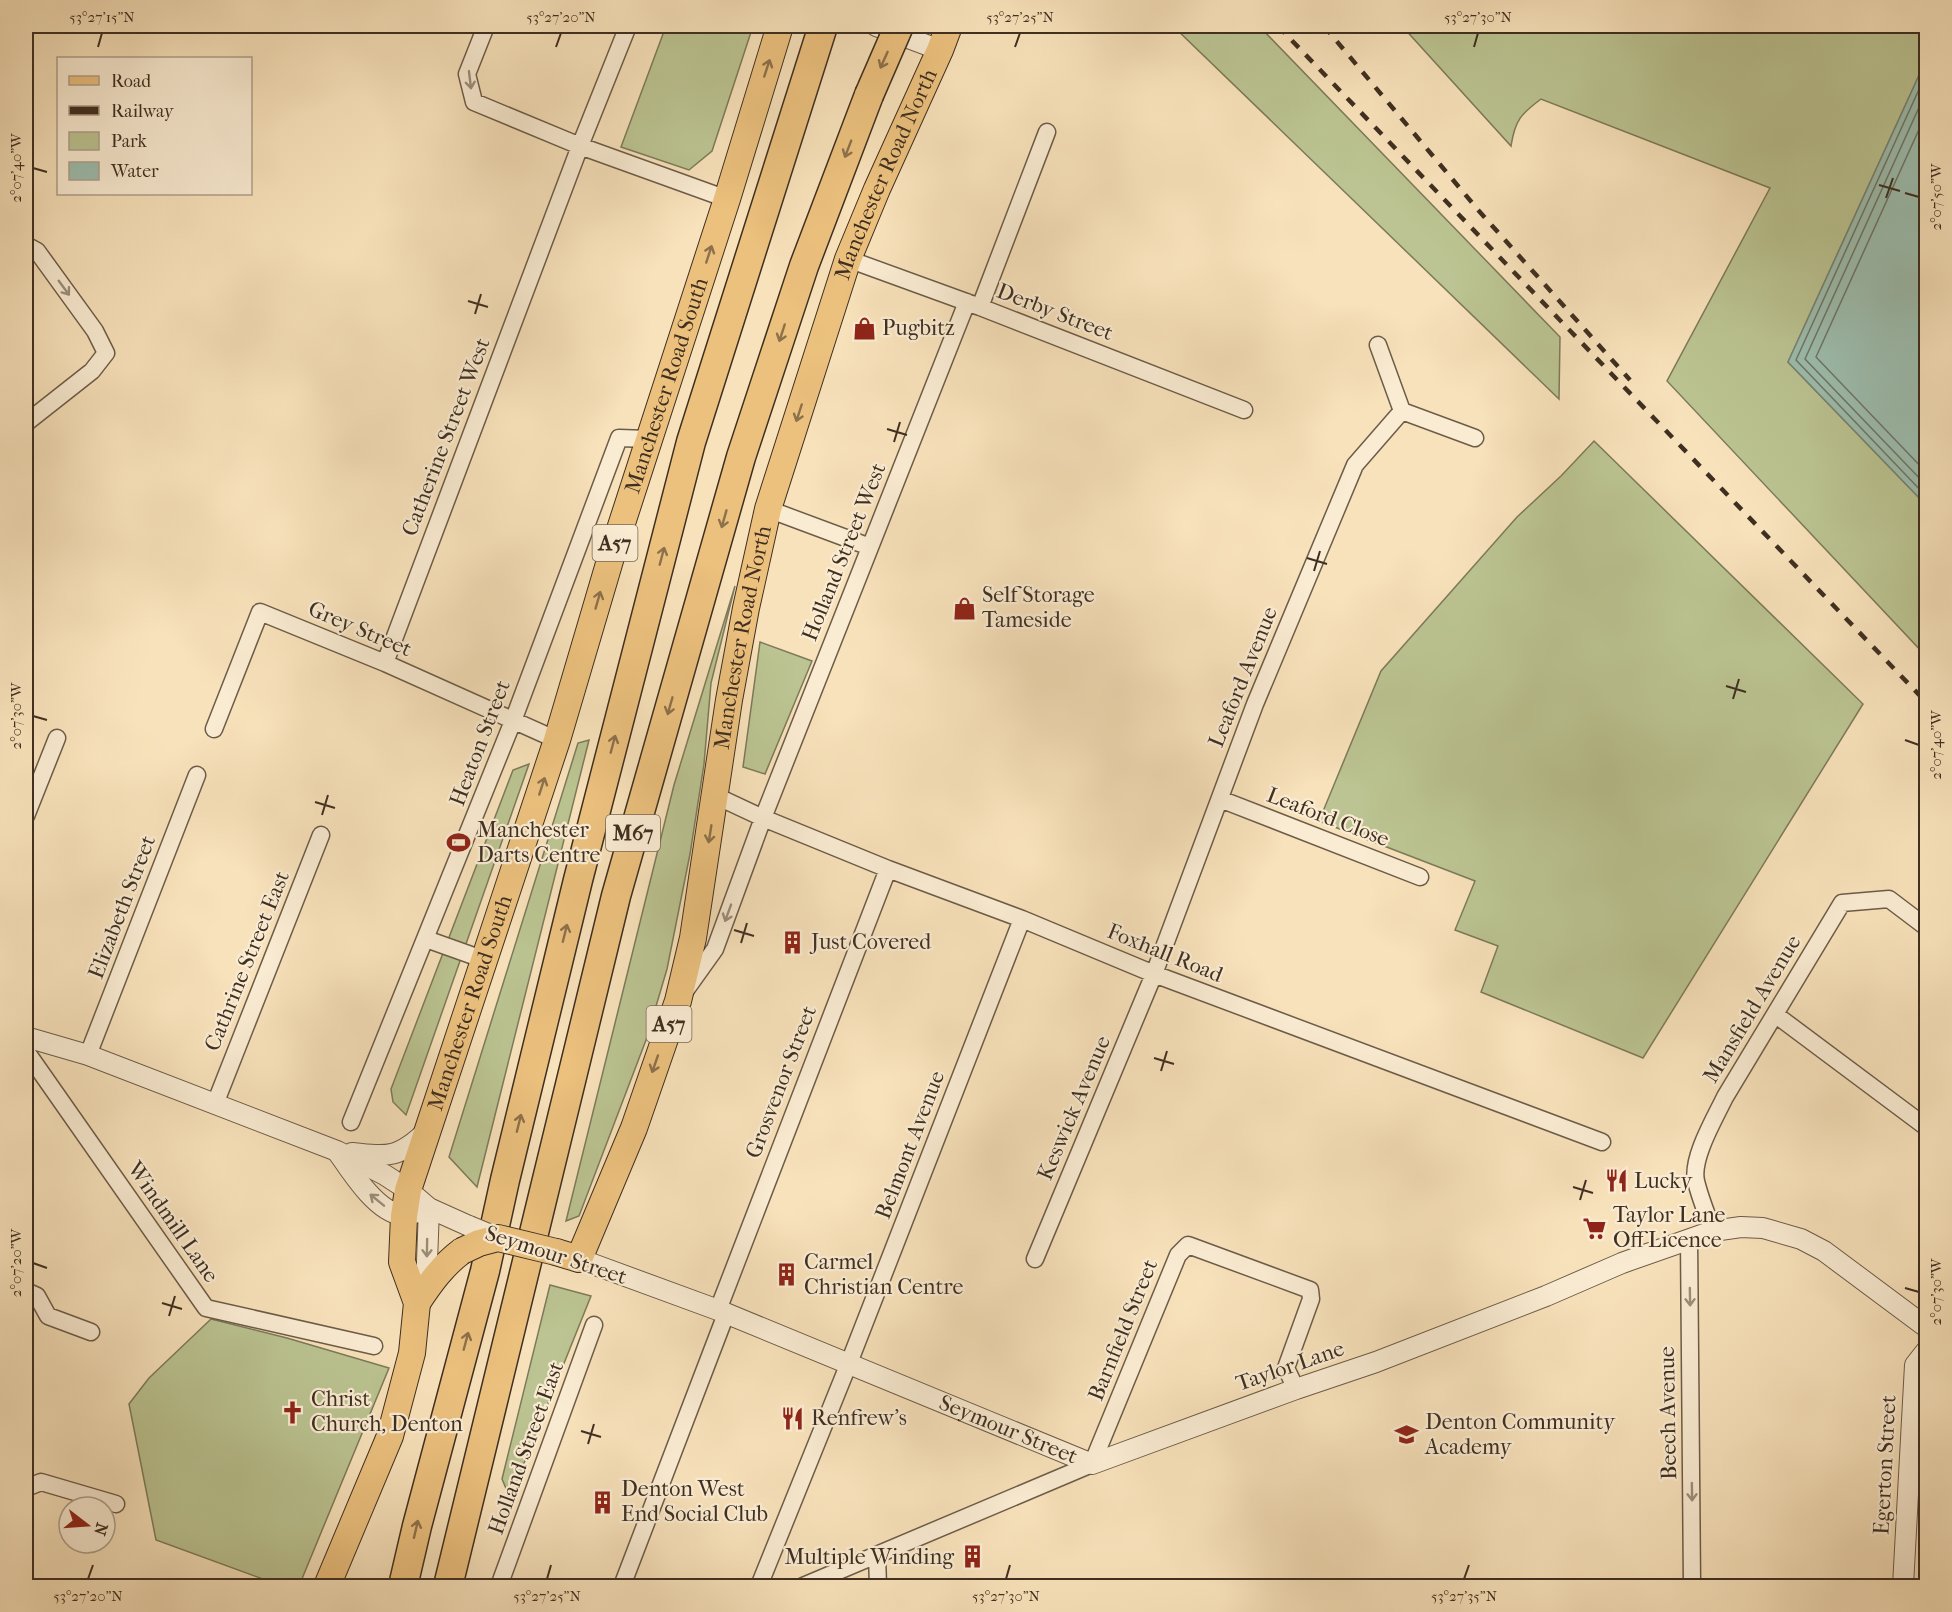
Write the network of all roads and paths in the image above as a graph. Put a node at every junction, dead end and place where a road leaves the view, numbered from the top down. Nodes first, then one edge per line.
1 (486, 26) edge
2 (628, 26) edge
3 (780, 26) edge
4 (823, 26) edge
5 (876, 26) edge
6 (899, 26) edge
7 (949, 26) edge
8 (940, 50) junction
9 (1047, 132) dead end
10 (580, 146) junction
11 (727, 199) junction
12 (26, 245) edge
13 (848, 259) junction
14 (974, 304) junction
15 (1378, 345) dead end
16 (1244, 410) dead end
17 (1401, 411) junction
18 (26, 423) edge
19 (1475, 438) dead end
20 (648, 439) junction
21 (768, 509) junction
22 (870, 548) junction
23 (385, 663) junction
24 (513, 721) junction
25 (214, 729) dead end
26 (57, 738) dead end
27 (557, 740) junction
28 (197, 775) dead end
29 (716, 796) junction
30 (1220, 799) junction
31 (26, 816) edge
32 (763, 818) junction
33 (321, 835) dead end
34 (888, 869) junction
35 (1420, 877) dead end
36 (1022, 920) junction
37 (1926, 927) edge
38 (426, 939) junction
39 (485, 960) junction
40 (1154, 974) junction
41 (678, 1001) junction
42 (1776, 1016) junction
43 (26, 1037) edge
44 (26, 1051) edge
45 (88, 1055) junction
46 (215, 1104) junction
47 (351, 1122) dead end
48 (1926, 1127) edge
49 (427, 1131) junction
50 (1602, 1142) dead end
51 (337, 1151) junction
52 (408, 1190) junction
53 (429, 1208) junction
54 (404, 1216) junction
55 (1713, 1231) junction
56 (498, 1238) junction
57 (1689, 1238) junction
58 (567, 1256) junction
59 (1035, 1259) dead end
60 (26, 1291) edge
61 (422, 1296) junction
62 (722, 1312) junction
63 (594, 1325) dead end
64 (1926, 1327) edge
65 (91, 1332) dead end
66 (374, 1346) dead end
67 (1926, 1351) edge
68 (849, 1364) junction
69 (1296, 1389) junction
70 (1092, 1464) junction
71 (26, 1488) edge
72 (85, 1495) edge
73 (877, 1555) junction
74 (327, 1587) edge
75 (403, 1587) edge
76 (448, 1587) edge
77 (499, 1587) edge
78 (622, 1587) edge
79 (759, 1587) edge
80 (803, 1587) edge
81 (878, 1587) edge
82 (1692, 1587) edge
83 (1903, 1587) edge

1 -> 10 street
2 - 10 street, Catherine Street West
11 -> 3 main road, Manchester Road South / A57
75 -> 4 highway, M67
5 - 8 street
6 -> 76 highway, M67, bridge
7 - 8 main road, Manchester Road North / A57
8 - 13 main road, Manchester Road North / A57
9 - 14 street, Holland Street West
10 - 11 street
10 - 23 street, Catherine Street West
20 -> 11 main road, Manchester Road South / A57
12 -> 18 street
13 - 14 street, Derby Street
13 -> 21 main road, Manchester Road North / A57
14 - 16 street, Derby Street
14 - 22 street, Holland Street West
15 - 17 street
17 - 19 street
17 - 30 street, Leaford Avenue
20 - 24 street, Heaton Street
27 -> 20 main road, Manchester Road South / A57
21 - 22 street
21 - 29 main road, Manchester Road North / A57
22 - 32 street, Holland Street West
23 - 24 street, Grey Street
23 - 25 street, Grey Street
24 - 27 street, Grey Street
24 - 38 street, Heaton Street
26 - 31 street
39 -> 27 main road, Manchester Road South / A57
28 - 45 street, Elizabeth Street
29 - 32 street, Foxhall Road
29 -> 41 main road, Manchester Road North / A57
30 - 35 street, Leaford Close
30 - 40 street, Leaford Avenue
32 - 34 street, Foxhall Road
32 -> 41 street, Holland Street West
33 - 46 street, Cathrine Street East
34 - 36 street, Foxhall Road
34 - 62 street, Grosvenor Street
36 - 40 street, Foxhall Road
36 - 68 street, Belmont Avenue
37 - 42 street, Mansfield Avenue
38 - 39 street
38 - 47 street, Heaton Street
39 - 49 main road, Manchester Road South / A57
40 - 50 street, Foxhall Road
40 - 59 street, Keswick Avenue
41 -> 58 main road, Manchester Road North / A57
42 - 48 street
42 - 55 street, Mansfield Avenue
43 - 45 street, Seymour Street
44 - 66 street, Windmill Lane
45 - 46 street, Seymour Street
46 - 51 street, Seymour Street
49 - 51 street
49 - 52 main road, Manchester Road South / A57
51 - 52 street, Seymour Street
54 -> 51 street
52 - 53 street, Seymour Street
52 - 54 main road, A57
53 - 54 street
53 - 56 street, Seymour Street, bridge
53 -> 61 street
54 - 61 main road, A57
55 - 57 street, Taylor Lane
55 - 64 street, Taylor Lane
56 - 58 main road, Seymour Street, bridge
56 - 61 main road, bridge
57 - 69 street, Taylor Lane
57 -> 82 street, Beech Avenue
58 - 62 street, Seymour Street
60 - 65 street
61 - 74 main road, A57
62 - 68 street, Seymour Street
62 - 78 street, Grosvenor Street
63 - 77 street, Holland Street East
67 - 83 street, Egerton Street
68 - 70 street, Seymour Street
68 - 79 street, Belmont Avenue
69 - 70 street, Taylor Lane
69 - 70 street, Barnfield Street
70 - 73 street, Taylor Lane
71 - 72 street
73 - 80 street, Taylor Lane
73 - 81 street

